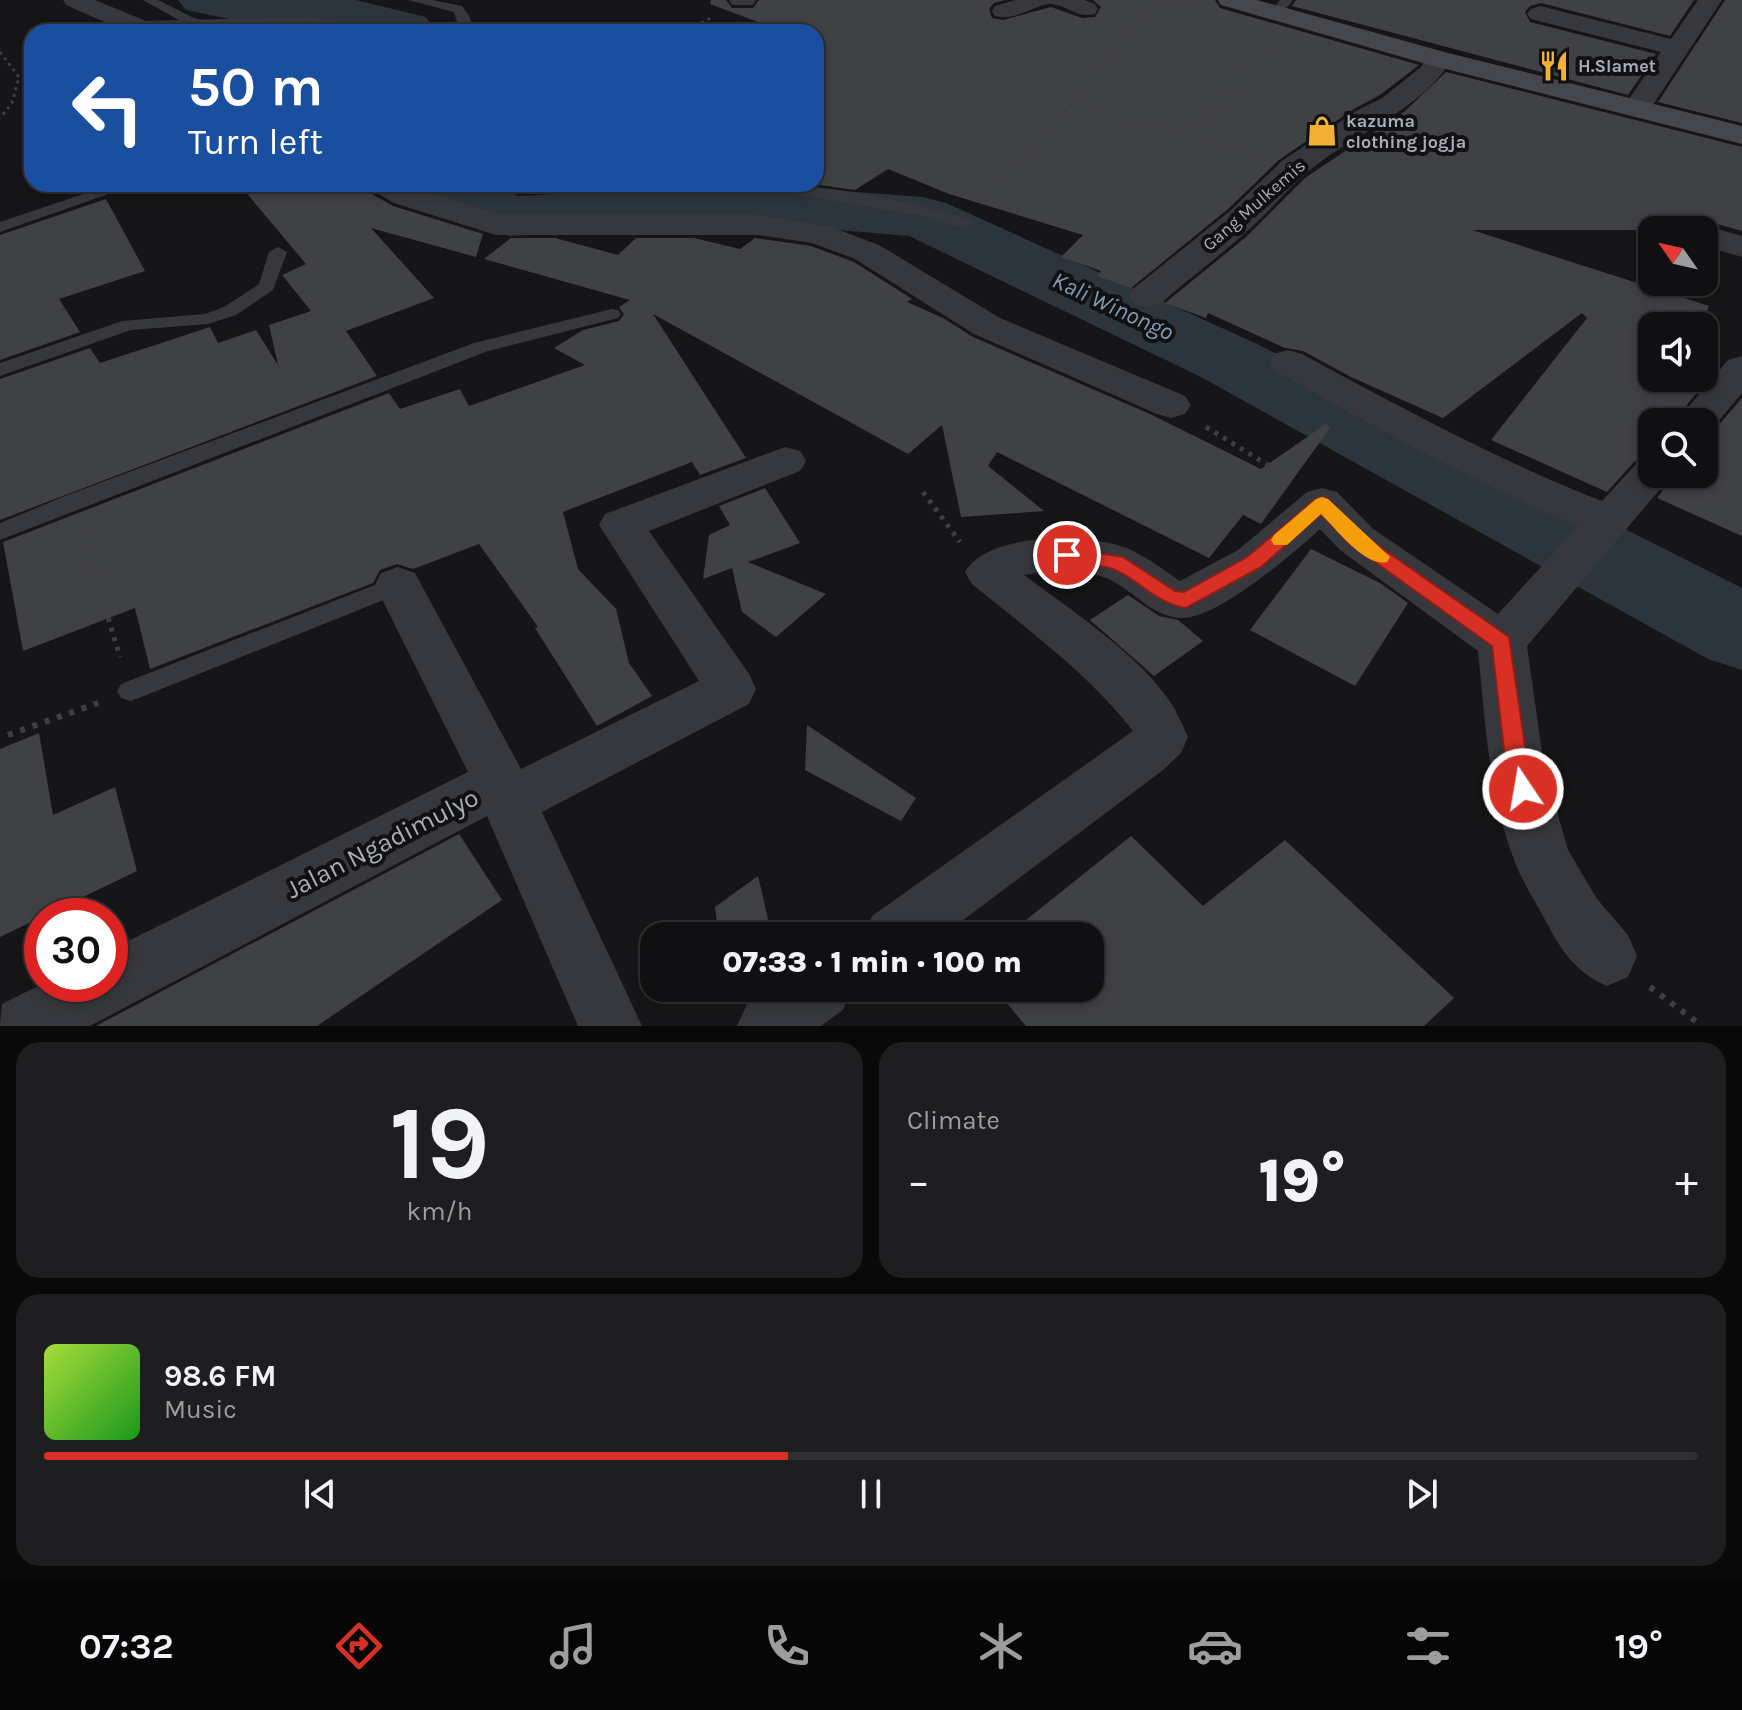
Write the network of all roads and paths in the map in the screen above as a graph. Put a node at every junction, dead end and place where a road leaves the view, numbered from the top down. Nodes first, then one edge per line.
1 (75, 0) edge
2 (149, 0) edge
3 (414, 0) edge
4 (1041, 0) edge
5 (1061, 0) edge
6 (1710, 0) edge
7 (1238, 2) edge
8 (1086, 9) dead end
9 (1004, 11) dead end
10 (1287, 11) edge
11 (1540, 14) dead end
12 (128, 24) edge
13 (205, 24) edge
14 (465, 24) edge
15 (1676, 48) junction
16 (0, 52) edge
17 (1439, 59) junction
18 (1072, 103) junction
19 (1637, 108) junction
20 (0, 118) edge
21 (1186, 135) junction
22 (1742, 135) edge
23 (1293, 168) junction
24 (105, 192) edge
25 (398, 192) edge
26 (813, 192) edge
27 (977, 205) dead end
28 (965, 223) dead end
29 (0, 227) edge
30 (1718, 240) edge
31 (1742, 247) edge
32 (278, 252) dead end
33 (1147, 296) dead end
34 (612, 314) dead end
35 (1288, 362) dead end
36 (1742, 368) edge
37 (0, 370) edge
38 (1171, 405) joint
39 (1708, 408) edge
40 (785, 461) dead end
41 (1639, 488) edge
42 (923, 492) dead end
43 (73, 501) junction
44 (1322, 503) junction
45 (1605, 528) junction
46 (0, 532) edge
47 (988, 572) junction
48 (398, 585) joint
49 (1511, 631) junction
50 (130, 691) junction
51 (8, 735) dead end
52 (505, 792) junction
53 (912, 922) edge
54 (1607, 956) joint
55 (128, 974) edge
56 (71, 1002) edge
57 (802, 1002) edge
58 (24, 1026) edge
59 (610, 1026) edge
60 (769, 1026) edge
61 (1702, 1026) edge

1 - 12 street
2 - 13 lane
3 - 14 lane
4 - 9 street
5 - 8 street
6 - 15 street
7 - 10 main road
7 - 18 path
10 - 17 main road
10 - 21 path
11 - 15 street
15 - 19 street
16 - 20 path
17 - 19 main road
17 - 23 street, Gang Mulkemis
18 - 21 path
18 - 27 path
19 - 22 main road
21 - 23 path
23 - 33 street, Gang Mulkemis
24 - 29 lane
25 - 38 street
26 - 28 lane
30 - 31 street
32 - 37 lane
34 - 43 lane
35 - 45 street
36 - 39 street
38 - 44 path
40 - 52 street
41 - 45 street
42 - 47 path
43 - 46 lane
43 - 50 path
44 - 47 street
44 - 49 street
45 - 49 street
47 - 53 street
48 - 50 lane
48 - 52 street
49 - 54 street
50 - 51 path
52 - 55 street, Jalan Ngadimulyo
52 - 59 street, Jalan Ngadimulyo
54 - 61 path
56 - 58 street, Jalan Ngadimulyo
57 - 60 street

